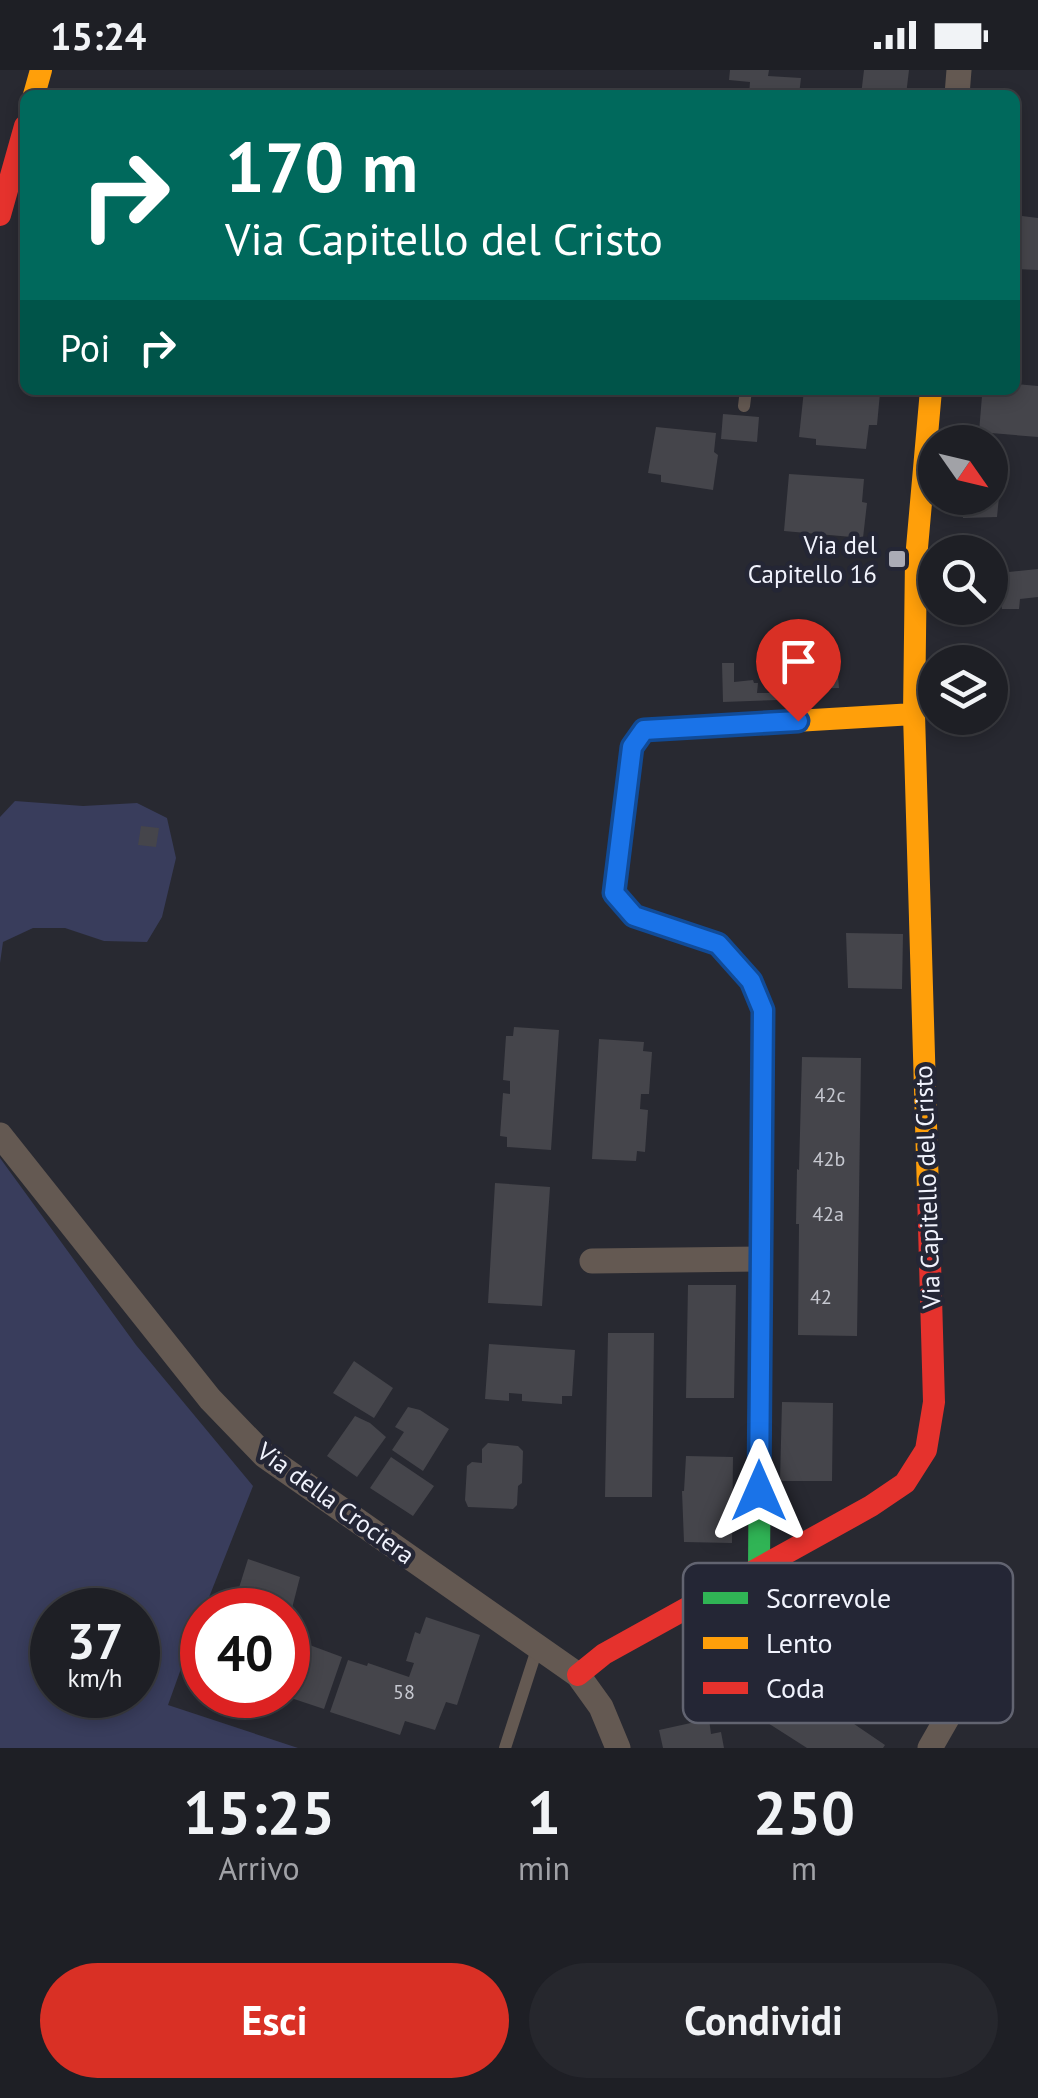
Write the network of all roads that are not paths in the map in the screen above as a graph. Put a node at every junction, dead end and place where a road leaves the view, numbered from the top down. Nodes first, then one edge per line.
1 (20, 144) edge
2 (0, 215) edge
3 (745, 395) edge
4 (931, 395) edge
5 (744, 406) dead end
6 (914, 714) junction
7 (0, 1135) edge
8 (760, 1260) junction
9 (592, 1261) dead end
10 (759, 1563) edge
11 (768, 1563) edge
12 (683, 1610) edge
13 (538, 1646) junction
14 (578, 1675) junction
15 (944, 1723) edge
16 (505, 1748) edge
17 (618, 1748) edge
18 (930, 1748) edge

1 - 2 street
3 - 5 lane
4 - 6 street, Via Capitello del Cristo
6 - 8 street
6 - 11 street, Via Capitello del Cristo
7 - 13 street, Via della Crociera
8 - 9 street
8 - 10 street
12 - 14 street, Via Capitello del Cristo
13 - 14 street, Via della Crociera
13 - 16 lane
14 - 17 street, Via della Crociera
15 - 18 street

